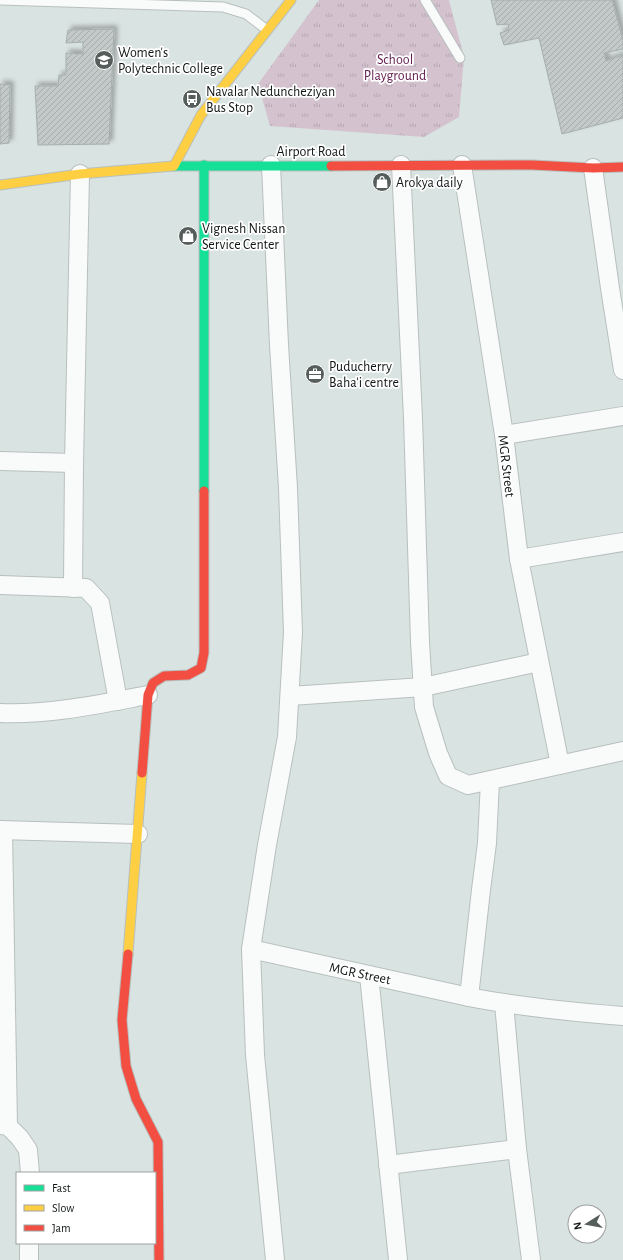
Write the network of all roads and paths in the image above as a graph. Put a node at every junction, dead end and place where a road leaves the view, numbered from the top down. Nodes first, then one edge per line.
1 (0, 0) edge
2 (291, 0) edge
3 (425, 0) edge
4 (267, 30) junction
5 (460, 58) dead end
6 (271, 165) junction
7 (401, 165) junction
8 (462, 165) junction
9 (174, 166) junction
10 (204, 166) junction
11 (623, 167) edge
12 (594, 168) junction
13 (80, 174) junction
14 (0, 185) edge
15 (616, 287) edge
16 (623, 370) edge
17 (623, 416) edge
18 (504, 435) junction
19 (0, 461) edge
20 (74, 462) junction
21 (623, 542) edge
22 (519, 558) junction
23 (0, 585) edge
24 (73, 588) junction
25 (539, 662) junction
26 (423, 687) junction
27 (148, 695) junction
28 (290, 696) junction
29 (118, 701) junction
30 (0, 713) edge
31 (623, 751) edge
32 (560, 765) junction
33 (490, 780) junction
34 (2, 830) edge
35 (138, 834) junction
36 (250, 949) junction
37 (370, 975) junction
38 (469, 997) junction
39 (504, 1004) junction
40 (623, 1016) edge
41 (4, 1126) edge
42 (516, 1149) junction
43 (388, 1165) junction
44 (30, 1172) edge
45 (29, 1244) edge
46 (29, 1260) edge
47 (159, 1260) edge
48 (275, 1260) edge
49 (398, 1260) edge
50 (531, 1260) edge

1 - 4 lane
2 - 4 street
3 - 5 lane
4 - 9 street
6 - 7 street, Airport Road
6 - 10 street, Airport Road
6 - 28 street
7 - 8 street, Airport Road
7 - 26 street
8 - 12 street, Airport Road
8 - 18 street, MGR Street
9 - 10 street, Airport Road
9 - 13 street, Airport Road
10 - 27 street
11 - 12 street, Airport Road
12 - 15 street
13 - 14 street, Airport Road
13 - 20 street
15 - 16 street
17 - 18 street
18 - 22 street, MGR Street
19 - 20 street
20 - 24 street
21 - 22 street
22 - 25 street, MGR Street
23 - 24 street
24 - 29 street
25 - 26 street
25 - 32 street, MGR Street
26 - 28 street
26 - 33 street
27 - 29 street
27 - 35 street
28 - 36 street
29 - 30 street
31 - 32 street
32 - 33 street
33 - 38 street
34 - 35 street
34 - 41 street
35 - 47 street
36 - 37 street, MGR Street
36 - 48 street
37 - 38 street, MGR Street
37 - 43 street
38 - 39 street, MGR Street
39 - 40 street, MGR Street
39 - 42 street
41 - 44 street
42 - 43 street
42 - 50 street
43 - 49 street
45 - 46 street

